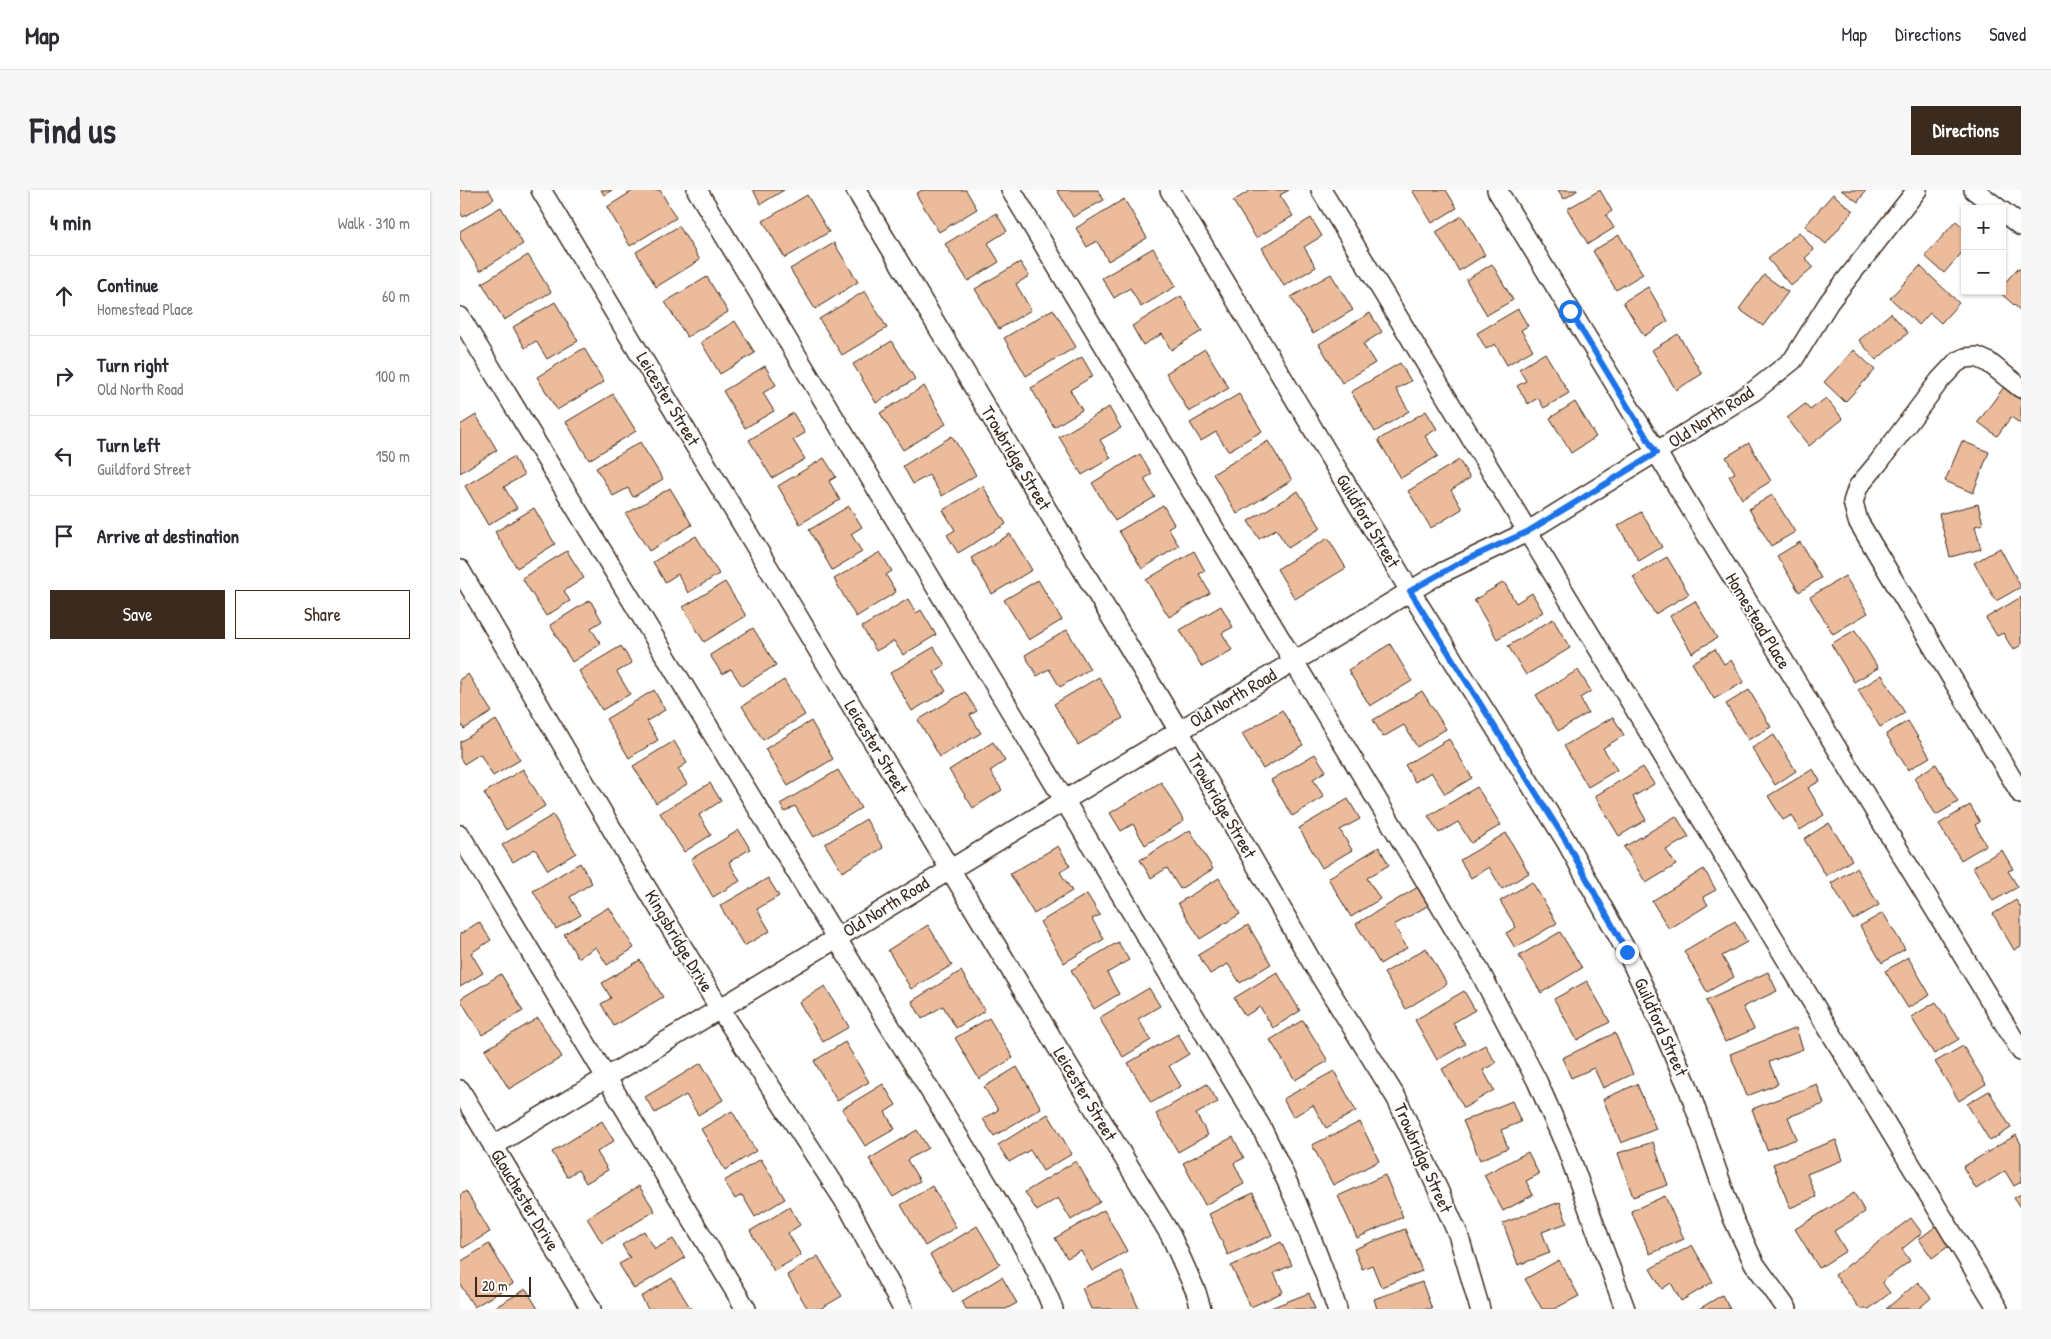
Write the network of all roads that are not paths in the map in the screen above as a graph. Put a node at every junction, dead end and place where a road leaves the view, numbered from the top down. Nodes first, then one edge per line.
1 (541, 190) edge
2 (697, 190) edge
3 (856, 190) edge
4 (1011, 190) edge
5 (1170, 190) edge
6 (1321, 190) edge
7 (1497, 190) edge
8 (1917, 190) edge
9 (1974, 190) edge
10 (1994, 205) edge
11 (2006, 215) edge
12 (2021, 226) edge
13 (460, 317) edge
14 (2021, 388) edge
15 (1656, 453) junction
16 (1527, 532) junction
17 (460, 570) edge
18 (1410, 591) junction
19 (1294, 661) junction
20 (1178, 730) junction
21 (2021, 794) edge
22 (1064, 800) junction
23 (460, 835) edge
24 (949, 869) junction
25 (836, 938) junction
26 (720, 1009) junction
27 (2021, 1051) edge
28 (607, 1077) junction
29 (460, 1090) edge
30 (493, 1146) junction
31 (591, 1309) edge
32 (746, 1309) edge
33 (903, 1309) edge
34 (1053, 1309) edge
35 (1201, 1309) edge
36 (1337, 1309) edge
37 (1480, 1309) edge
38 (1625, 1309) edge
39 (1786, 1309) edge
40 (1998, 1309) edge

1 - 24 street, Leicester Street
2 - 22 street
3 - 20 street, Trowbridge Street
4 - 19 street
5 - 18 street, Guildford Street
6 - 16 street
7 - 15 street, Homestead Place
8 - 15 street, Old North Road
9 - 10 street
11 - 12 street
13 - 25 street
14 - 21 street
15 - 16 street, Old North Road
15 - 27 street, Homestead Place
16 - 18 street, Old North Road
16 - 40 street
17 - 26 street, Kingsbridge Drive
18 - 19 street, Old North Road
18 - 39 street, Guildford Street
19 - 20 street, Old North Road
19 - 38 street
20 - 22 street, Old North Road
20 - 37 street, Trowbridge Street
22 - 24 street, Old North Road
22 - 36 street
23 - 28 street
24 - 25 street, Old North Road
24 - 35 street, Leicester Street
25 - 26 street, Old North Road
25 - 34 street
26 - 28 street, Old North Road
26 - 33 street, Kingsbridge Drive
28 - 30 street, Old North Road
28 - 32 street
29 - 30 street, Glouchester Drive
30 - 31 street, Glouchester Drive

